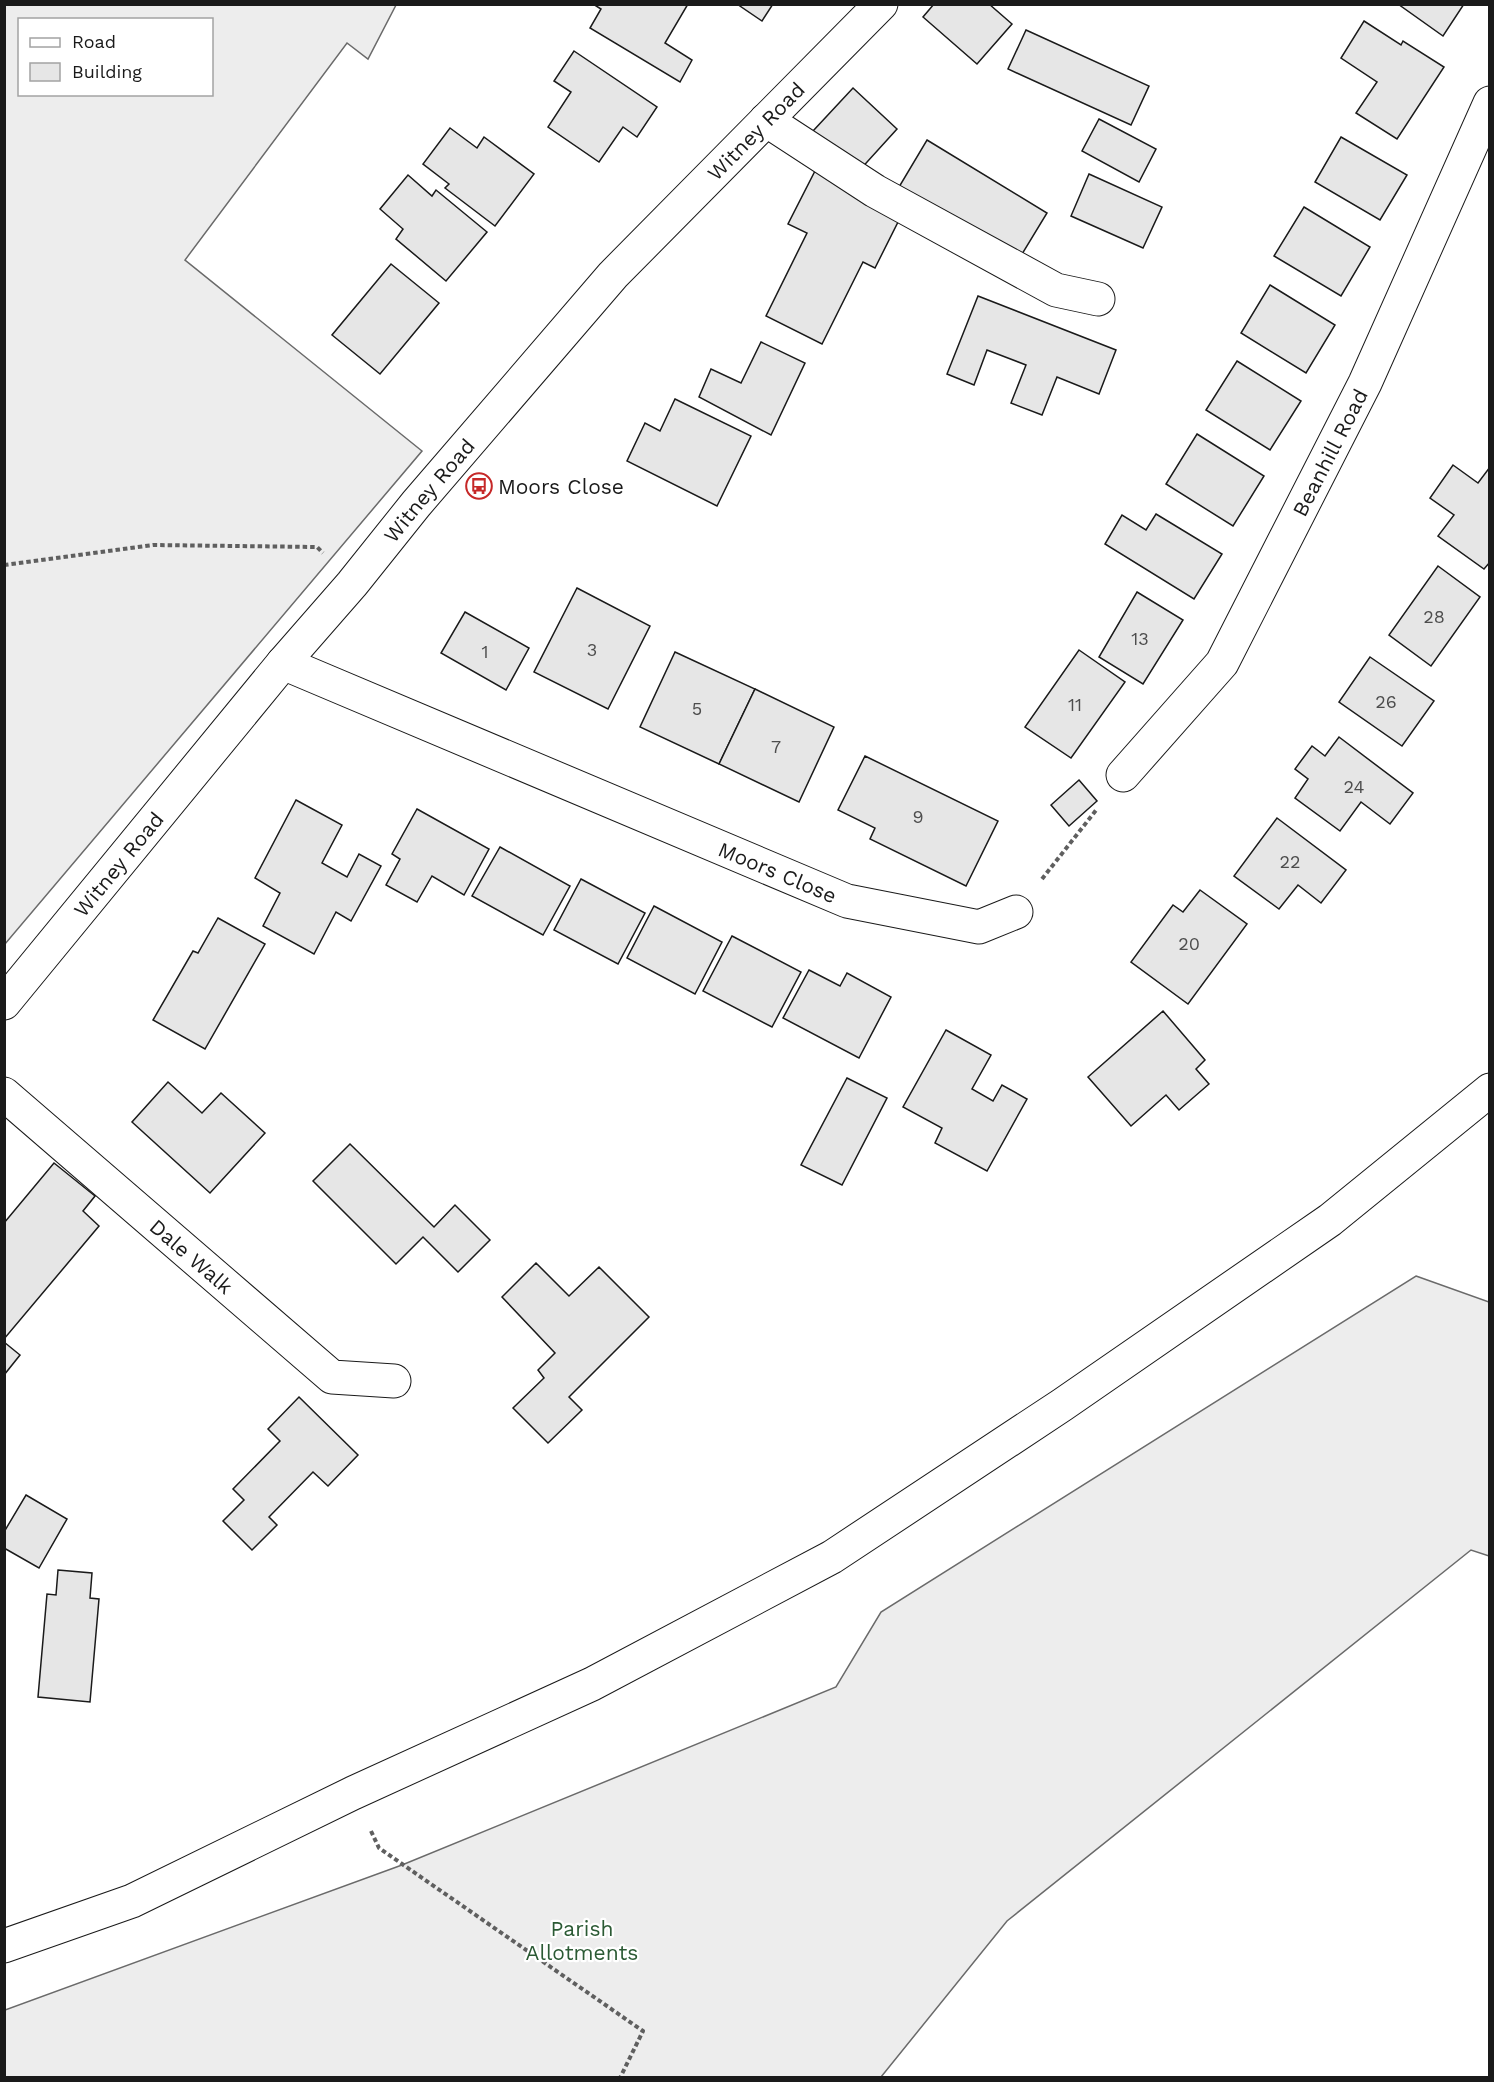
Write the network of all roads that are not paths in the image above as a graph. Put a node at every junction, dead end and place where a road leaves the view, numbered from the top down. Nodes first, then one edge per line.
1 (881, 4) edge
2 (1490, 103) edge
3 (766, 120) junction
4 (1098, 299) dead end
5 (283, 663) junction
6 (1123, 776) road end
7 (1016, 912) road end
8 (4, 1003) edge
9 (1490, 1090) edge
10 (4, 1094) edge
11 (394, 1381) dead end
12 (4, 1946) edge

1 - 3 street, Witney Road
2 - 6 street, Beanhill Road
3 - 4 street
3 - 5 street, Witney Road
5 - 7 street, Moors Close
5 - 8 street, Witney Road
9 - 12 street
10 - 11 street, Dale Walk

